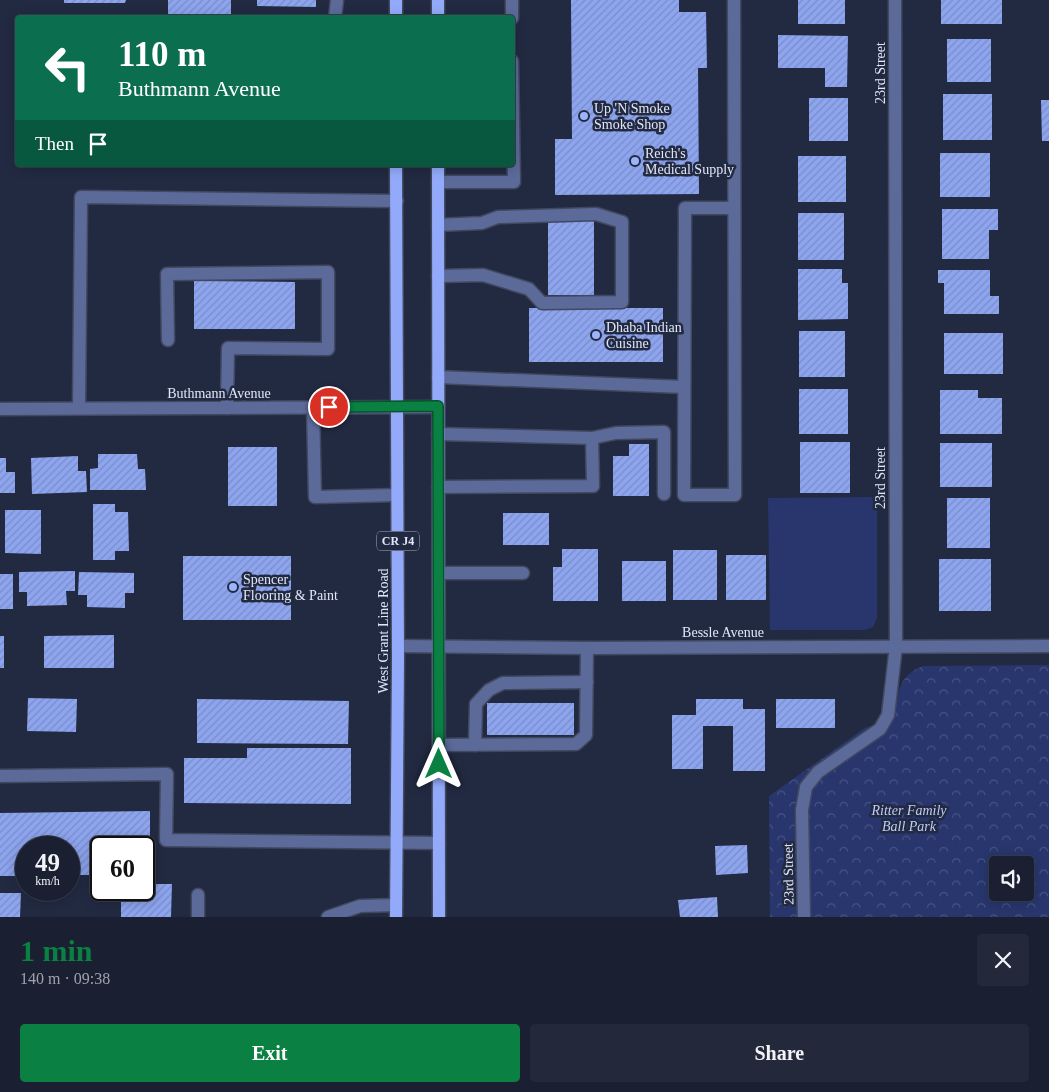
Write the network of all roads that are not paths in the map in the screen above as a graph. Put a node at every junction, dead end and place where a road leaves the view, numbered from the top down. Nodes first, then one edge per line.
1 (337, 0) edge
2 (396, 0) edge
3 (438, 0) edge
4 (512, 0) edge
5 (734, 0) edge
6 (895, 0) edge
7 (335, 15) edge
8 (396, 15) edge
9 (438, 15) edge
10 (512, 15) edge
11 (396, 167) edge
12 (438, 167) edge
13 (514, 167) edge
14 (438, 182) junction
15 (397, 201) junction
16 (734, 208) junction
17 (438, 225) junction
18 (438, 276) junction
19 (168, 340) dead end
20 (438, 377) junction
21 (684, 387) junction
22 (438, 406) junction
23 (312, 407) junction
24 (397, 407) junction
25 (79, 408) junction
26 (227, 408) junction
27 (0, 409) edge
28 (438, 434) junction
29 (592, 438) junction
30 (438, 486) junction
31 (664, 494) dead end
32 (397, 495) junction
33 (439, 573) junction
34 (523, 573) dead end
35 (398, 646) junction
36 (896, 646) junction
37 (1049, 646) edge
38 (438, 647) junction
39 (587, 648) junction
40 (587, 682) junction
41 (439, 745) junction
42 (475, 745) junction
43 (0, 776) edge
44 (396, 842) junction
45 (439, 843) junction
46 (198, 895) dead end
47 (396, 911) edge
48 (198, 917) edge
49 (328, 917) edge
50 (439, 917) edge
51 (804, 917) edge

1 - 7 street
2 - 8 main road
3 - 9 main road
4 - 10 street
5 - 16 street
6 - 36 street, 23rd Street
11 - 15 main road, West Grant Line Road / CR J4
12 - 14 main road, CR J4
13 - 14 street
14 - 17 main road, CR J4
15 - 24 main road, West Grant Line Road / CR J4
15 - 25 street
16 - 21 street
16 - 21 street
17 - 18 main road, CR J4
17 - 18 street
18 - 20 main road, CR J4
19 - 26 street
20 - 21 street
20 - 22 main road, CR J4
22 - 24 street, Buthmann Avenue
22 - 28 main road, CR J4
23 - 24 street, Buthmann Avenue
23 - 26 street, Buthmann Avenue
23 - 32 street
24 - 32 main road, West Grant Line Road / CR J4
25 - 26 street, Buthmann Avenue
25 - 27 street, Buthmann Avenue
28 - 29 street
28 - 30 main road, CR J4
29 - 30 street
29 - 31 street
30 - 33 main road, CR J4
32 - 35 main road, West Grant Line Road / CR J4
33 - 34 street
33 - 38 main road, CR J4
35 - 38 street, Bessle Avenue
35 - 44 main road, West Grant Line Road / CR J4
36 - 37 street, Bessle Avenue
36 - 39 street, Bessle Avenue
36 - 51 street, 23rd Street
38 - 39 street, Bessle Avenue
38 - 41 main road, CR J4
39 - 40 street
40 - 42 street
40 - 42 street
41 - 42 street
41 - 45 main road, CR J4
43 - 44 street
44 - 45 street
44 - 47 main road, West Grant Line Road / CR J4
45 - 50 main road, CR J4
46 - 48 street
47 - 49 street

